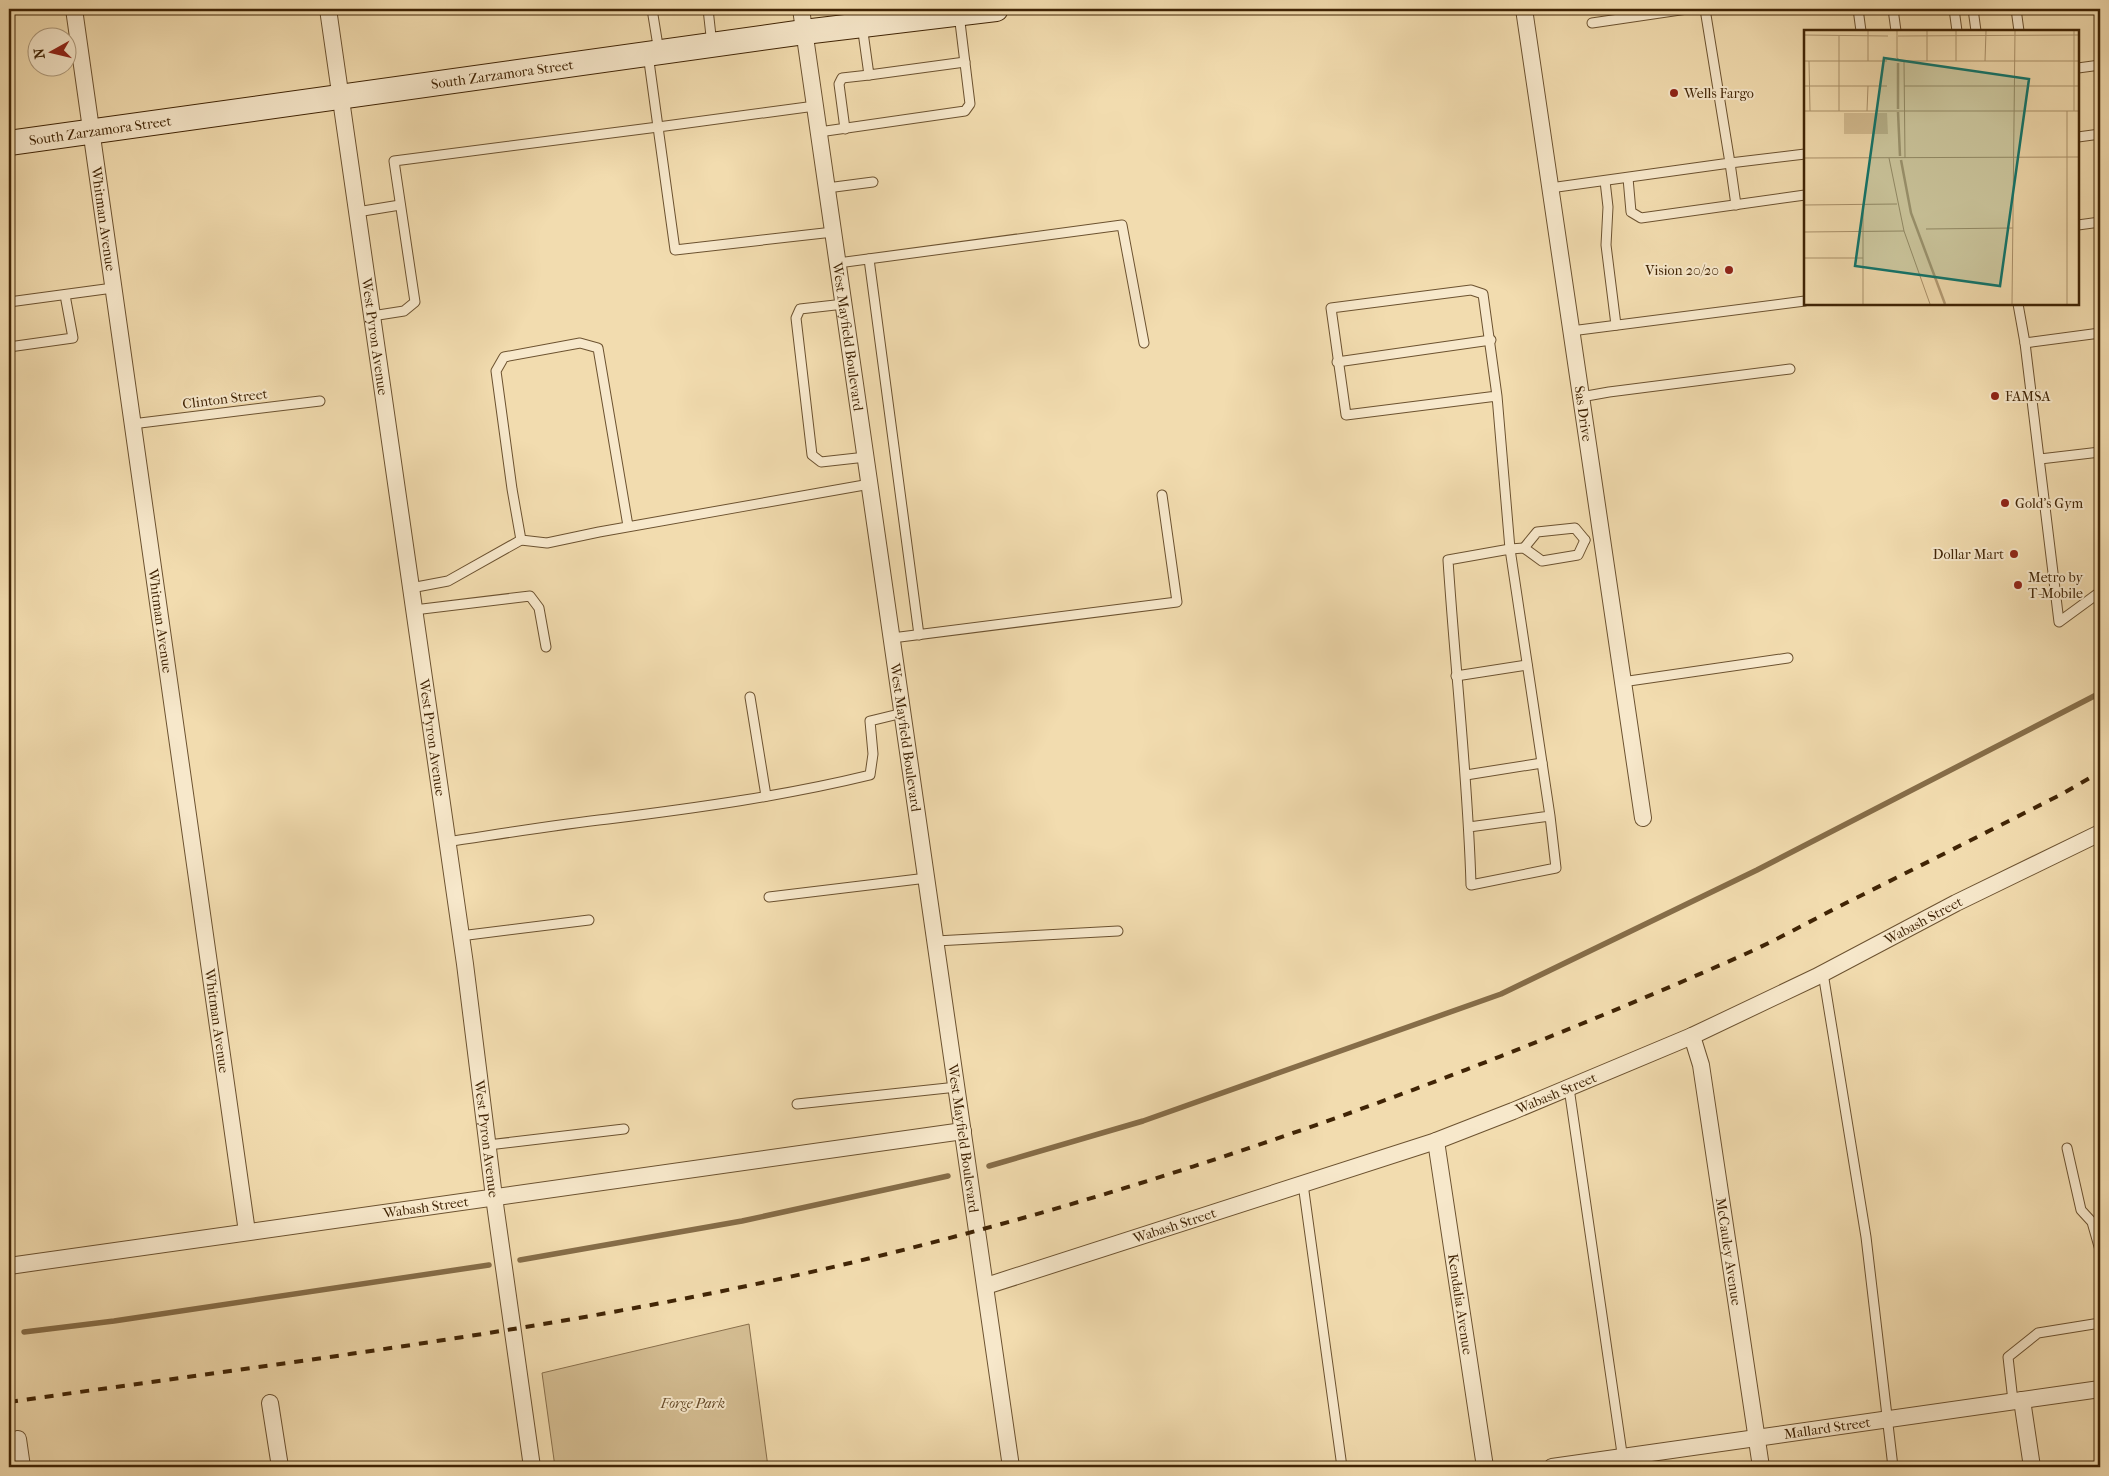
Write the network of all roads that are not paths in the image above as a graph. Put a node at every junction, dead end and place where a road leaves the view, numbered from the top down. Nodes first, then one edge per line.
1 (74, 9) edge
2 (328, 9) edge
3 (652, 9) edge
4 (708, 9) edge
5 (801, 9) edge
6 (1524, 9) edge
7 (1687, 9) edge
8 (1706, 9) edge
9 (1858, 9) edge
10 (1893, 9) edge
11 (1954, 9) edge
12 (1973, 9) edge
13 (2016, 9) edge
14 (978, 10) edge
15 (1592, 23) dead end
16 (862, 25) junction
17 (1861, 30) edge
18 (1896, 30) edge
19 (1957, 30) edge
20 (1976, 30) edge
21 (2019, 30) edge
22 (804, 32) junction
23 (712, 45) junction
24 (653, 53) junction
25 (965, 62) junction
26 (2100, 65) edge
27 (2079, 68) edge
28 (869, 75) junction
29 (341, 97) junction
30 (815, 106) junction
31 (658, 127) junction
32 (844, 129) junction
33 (91, 130) junction
34 (819, 132) junction
35 (2100, 134) edge
36 (2079, 137) edge
37 (9, 143) edge
38 (1804, 154) edge
39 (1730, 163) junction
40 (1628, 178) junction
41 (1605, 181) junction
42 (873, 182) dead end
43 (827, 188) junction
44 (1550, 188) junction
45 (1804, 195) edge
46 (400, 205) junction
47 (1736, 205) junction
48 (357, 212) junction
49 (2100, 222) edge
50 (2079, 225) edge
51 (833, 232) junction
52 (868, 259) junction
53 (838, 264) junction
54 (113, 288) junction
55 (65, 295) junction
56 (1804, 301) edge
57 (9, 302) edge
58 (844, 304) junction
59 (2018, 305) edge
60 (372, 316) junction
61 (1616, 325) junction
62 (1572, 331) junction
63 (2100, 333) edge
64 (1491, 340) junction
65 (1144, 343) dead end
66 (2025, 343) junction
67 (9, 347) edge
68 (1337, 362) junction
69 (1790, 369) dead end
70 (1497, 396) junction
71 (1581, 397) junction
72 (320, 401) dead end
73 (132, 424) junction
74 (2100, 452) edge
75 (866, 457) junction
76 (2040, 459) junction
77 (870, 484) junction
78 (1162, 495) dead end
79 (628, 526) junction
80 (1602, 539) junction
81 (521, 540) junction
82 (1585, 540) junction
83 (1524, 548) junction
84 (1510, 550) junction
85 (411, 588) junction
86 (2100, 592) edge
87 (414, 610) junction
88 (920, 635) junction
89 (892, 638) junction
90 (546, 647) dead end
91 (1788, 658) dead end
92 (1527, 665) junction
93 (1456, 676) junction
94 (1622, 682) junction
95 (750, 697) dead end
96 (903, 713) junction
97 (1542, 763) junction
98 (1466, 775) junction
99 (766, 796) junction
100 (1550, 816) junction
101 (1642, 818) dead end
102 (1469, 827) junction
103 (2100, 833) edge
104 (446, 842) junction
105 (927, 878) junction
106 (769, 897) dead end
107 (589, 920) dead end
108 (1118, 931) dead end
109 (460, 936) junction
110 (936, 941) junction
111 (1823, 973) junction
112 (1692, 1036) junction
113 (957, 1088) junction
114 (1569, 1088) junction
115 (798, 1104) dead end
116 (624, 1129) dead end
117 (963, 1131) junction
118 (1436, 1141) junction
119 (488, 1145) junction
120 (2067, 1148) dead end
121 (1303, 1184) junction
122 (494, 1197) junction
123 (247, 1232) junction
124 (2100, 1250) edge
125 (9, 1266) edge
126 (986, 1286) junction
127 (2100, 1323) edge
128 (2100, 1389) edge
129 (2018, 1400) junction
130 (270, 1403) dead end
131 (1886, 1419) junction
132 (1757, 1438) junction
133 (18, 1439) dead end
134 (1624, 1462) edge
135 (22, 1467) edge
136 (280, 1467) edge
137 (532, 1467) edge
138 (1010, 1467) edge
139 (1342, 1467) edge
140 (1485, 1467) edge
141 (1552, 1467) edge
142 (1761, 1467) edge
143 (1893, 1467) edge
144 (2032, 1467) edge

1 - 33 street, Whitman Avenue
2 - 29 street, West Pyron Avenue
3 - 24 lane
4 - 23 lane
5 - 22 street, West Mayfield Boulevard
6 - 44 street, Sas Drive
7 - 15 lane
8 - 39 lane
9 - 17 lane
10 - 18 lane
11 - 19 lane
12 - 20 lane
13 - 21 lane
14 - 16 main road, South Zarzamora Street
14 - 25 lane
16 - 22 main road, South Zarzamora Street
16 - 28 lane
22 - 23 main road, South Zarzamora Street
22 - 30 street, West Mayfield Boulevard
23 - 24 main road, South Zarzamora Street
24 - 29 main road, South Zarzamora Street
24 - 31 lane
25 - 28 lane
25 - 32 lane
26 - 27 lane
28 - 32 lane
29 - 33 main road, South Zarzamora Street
29 - 48 street, West Pyron Avenue
30 - 31 lane
30 - 34 street, West Mayfield Boulevard
31 - 46 lane
31 - 51 lane
32 - 34 lane
33 - 37 main road, South Zarzamora Street
33 - 54 street, Whitman Avenue
34 - 43 street, West Mayfield Boulevard
35 - 36 lane
38 - 39 lane
39 - 40 lane
39 - 47 lane
40 - 41 lane
40 - 47 lane
41 - 44 lane
41 - 61 lane
42 - 43 lane
43 - 51 street, West Mayfield Boulevard
44 - 62 street, Sas Drive
45 - 47 lane
46 - 48 lane
46 - 60 lane
48 - 60 street, West Pyron Avenue
49 - 50 lane
51 - 53 street, West Mayfield Boulevard
52 - 53 lane
52 - 65 lane
52 - 88 lane
53 - 58 street, West Mayfield Boulevard
54 - 55 lane
54 - 73 street, Whitman Avenue
55 - 57 lane
55 - 67 lane
56 - 61 lane
58 - 75 street, West Mayfield Boulevard
58 - 75 lane
59 - 66 lane
60 - 85 street, West Pyron Avenue
61 - 62 lane
62 - 71 street, Sas Drive
63 - 66 lane
64 - 68 lane
64 - 68 lane
64 - 70 lane
66 - 76 lane
68 - 70 lane
69 - 71 lane
70 - 84 lane
71 - 80 street, Sas Drive
72 - 73 lane, Clinton Street
73 - 123 street, Whitman Avenue
74 - 76 lane
75 - 77 street, West Mayfield Boulevard
76 - 86 lane
77 - 79 lane
77 - 89 street, West Mayfield Boulevard
78 - 88 lane
79 - 81 lane
79 - 81 lane
80 - 82 lane
80 - 94 street, Sas Drive
81 - 85 lane
82 - 83 lane
82 - 83 lane
83 - 84 lane
84 - 92 lane
84 - 93 lane
85 - 87 street, West Pyron Avenue
87 - 90 lane
87 - 104 street, West Pyron Avenue
88 - 89 lane
89 - 96 street, West Mayfield Boulevard
91 - 94 lane
92 - 93 lane
92 - 97 lane
93 - 98 lane
94 - 101 street, Sas Drive
95 - 99 lane
96 - 99 lane
96 - 105 street, West Mayfield Boulevard
97 - 98 lane
97 - 100 lane
98 - 102 lane
99 - 104 lane
100 - 102 lane
100 - 102 lane
103 - 111 street, Wabash Street
104 - 109 street, West Pyron Avenue
105 - 106 lane
105 - 110 street, West Mayfield Boulevard
107 - 109 lane
108 - 110 lane
109 - 119 street, West Pyron Avenue
110 - 113 street, West Mayfield Boulevard
111 - 112 street, Wabash Street
111 - 131 lane
112 - 114 street, Wabash Street
112 - 132 street, McCauley Avenue
113 - 115 lane
113 - 117 street, West Mayfield Boulevard
114 - 118 street, Wabash Street
114 - 134 lane
116 - 119 lane
117 - 122 street, Wabash Street
117 - 126 street, West Mayfield Boulevard
118 - 121 street, Wabash Street
118 - 140 street, Kendalia Avenue
119 - 122 street, West Pyron Avenue
120 - 124 lane
121 - 126 street, Wabash Street
121 - 139 lane
122 - 123 street, Wabash Street
122 - 137 street, West Pyron Avenue
123 - 125 street, Wabash Street
126 - 138 street, West Mayfield Boulevard
127 - 129 lane
128 - 129 street, Mallard Street
129 - 131 street, Mallard Street
129 - 144 street
130 - 136 street
131 - 132 street, Mallard Street
131 - 143 lane
132 - 134 street, Mallard Street
132 - 142 street, McCauley Avenue
133 - 135 street
134 - 141 street, Mallard Street

